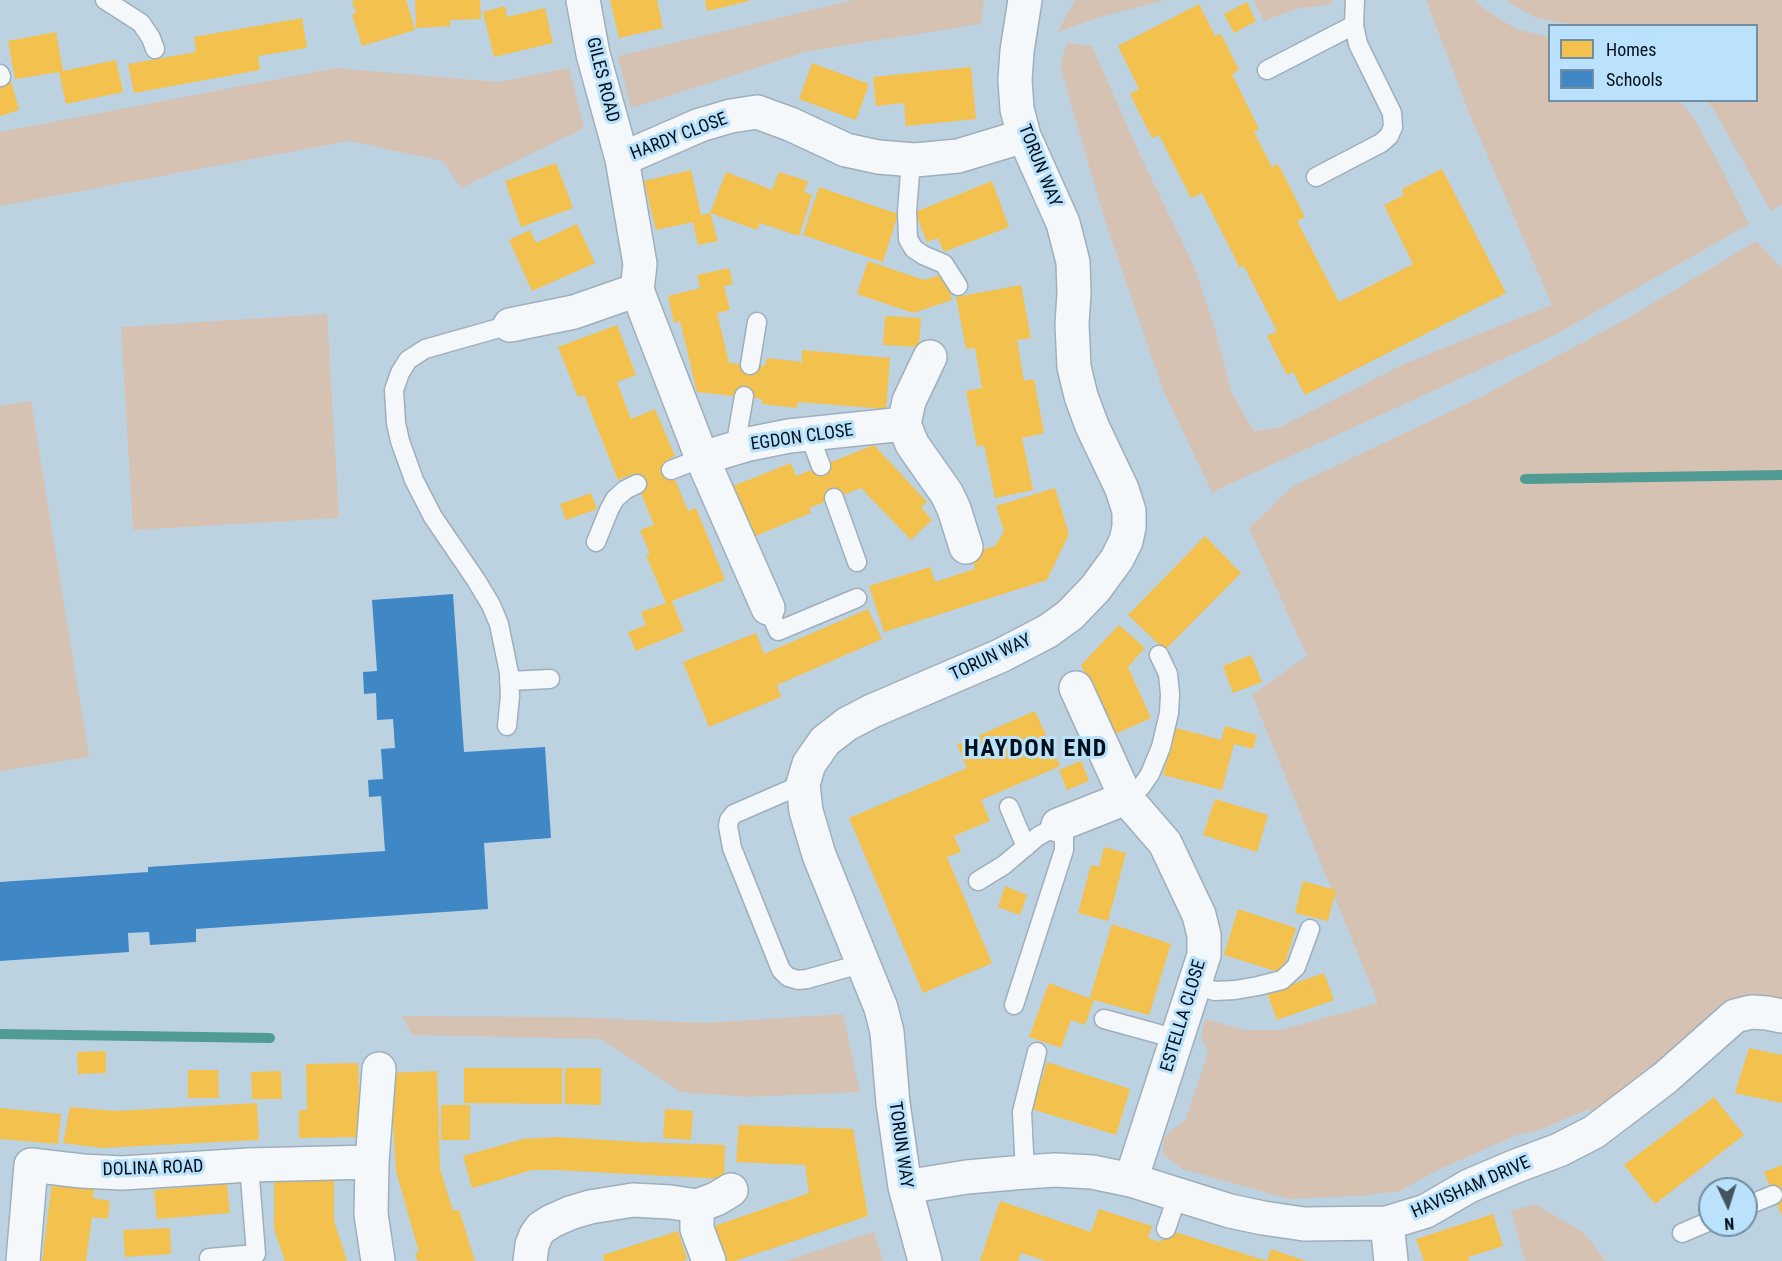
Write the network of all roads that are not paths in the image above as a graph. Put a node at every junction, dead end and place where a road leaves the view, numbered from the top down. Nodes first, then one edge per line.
1 (583, 0) edge
2 (1355, 0) edge
3 (107, 2) edge
4 (1028, 5) edge
5 (1354, 25) junction
6 (155, 49) dead end
7 (1267, 70) dead end
8 (1024, 136) junction
9 (622, 159) junction
10 (911, 160) junction
11 (1316, 177) dead end
12 (958, 286) dead end
13 (637, 290) junction
14 (757, 322) dead end
15 (510, 325) joint
16 (930, 357) dead end
17 (750, 364) dead end
18 (744, 396) dead end
19 (904, 424) junction
20 (809, 434) junction
21 (735, 448) junction
22 (702, 458) junction
23 (821, 466) dead end
24 (671, 470) dead end
25 (637, 484) dead end
26 (834, 498) dead end
27 (596, 542) dead end
28 (966, 547) dead end
29 (857, 562) dead end
30 (857, 598) dead end
31 (768, 608) joint
32 (1159, 656) dead end
33 (550, 679) dead end
34 (509, 681) junction
35 (1076, 688) dead end
36 (507, 726) dead end
37 (803, 784) junction
38 (1126, 798) junction
39 (1009, 807) dead end
40 (1058, 825) junction
41 (1026, 847) junction
42 (978, 881) dead end
43 (1310, 929) dead end
44 (864, 963) junction
45 (1194, 985) junction
46 (1014, 1005) dead end
47 (1782, 1016) edge
48 (1104, 1019) dead end
49 (1177, 1039) junction
50 (1037, 1052) dead end
51 (379, 1069) dead end
52 (372, 1162) junction
53 (249, 1165) junction
54 (1025, 1172) junction
55 (1131, 1180) junction
56 (905, 1187) junction
57 (730, 1190) dead end
58 (1178, 1194) junction
59 (1773, 1195) dead end
60 (1758, 1201) edge
61 (697, 1206) junction
62 (1387, 1224) junction
63 (1698, 1226) edge
64 (1166, 1229) dead end
65 (1682, 1233) dead end
66 (209, 1258) dead end
67 (23, 1261) edge
68 (378, 1261) edge
69 (530, 1261) edge
70 (709, 1261) edge
71 (925, 1261) edge
72 (1391, 1261) edge

1 - 9 street, GILES ROAD
2 - 5 lane
3 - 6 lane
4 - 8 street, TORUN WAY
5 - 7 lane
5 - 11 lane
8 - 10 street, HARDY CLOSE
8 - 37 street, TORUN WAY
9 - 10 street, HARDY CLOSE
9 - 13 street, HARDY CLOSE
10 - 12 lane
13 - 15 street
13 - 22 street
14 - 17 lane
15 - 34 lane
16 - 19 street
18 - 21 lane
19 - 20 street, EGDON CLOSE
19 - 28 street
20 - 21 street, EGDON CLOSE
20 - 23 lane
21 - 22 street, EGDON CLOSE
22 - 24 lane
22 - 31 street
25 - 27 lane
26 - 29 lane
30 - 31 lane
32 - 38 lane
33 - 34 lane
34 - 36 lane
35 - 38 street, ESTELLA CLOSE
37 - 44 street, TORUN WAY
37 - 44 lane
38 - 40 street
38 - 45 street, ESTELLA CLOSE
39 - 41 lane
40 - 41 lane
40 - 46 lane
41 - 42 lane
43 - 45 lane
44 - 56 street, TORUN WAY
45 - 49 street, ESTELLA CLOSE
47 - 62 street, HAVISHAM DRIVE
48 - 49 lane
49 - 55 street, ESTELLA CLOSE
50 - 54 lane
51 - 52 street
52 - 53 street, DOLINA ROAD
52 - 68 street
53 - 66 lane
53 - 67 street, DOLINA ROAD
54 - 55 street, HAVISHAM DRIVE
54 - 56 street, HAVISHAM DRIVE
55 - 58 street, HAVISHAM DRIVE
56 - 71 street, TORUN WAY
57 - 61 street
58 - 62 street, HAVISHAM DRIVE
58 - 64 lane
59 - 60 lane
61 - 69 street
61 - 70 street
62 - 72 street
63 - 65 lane

